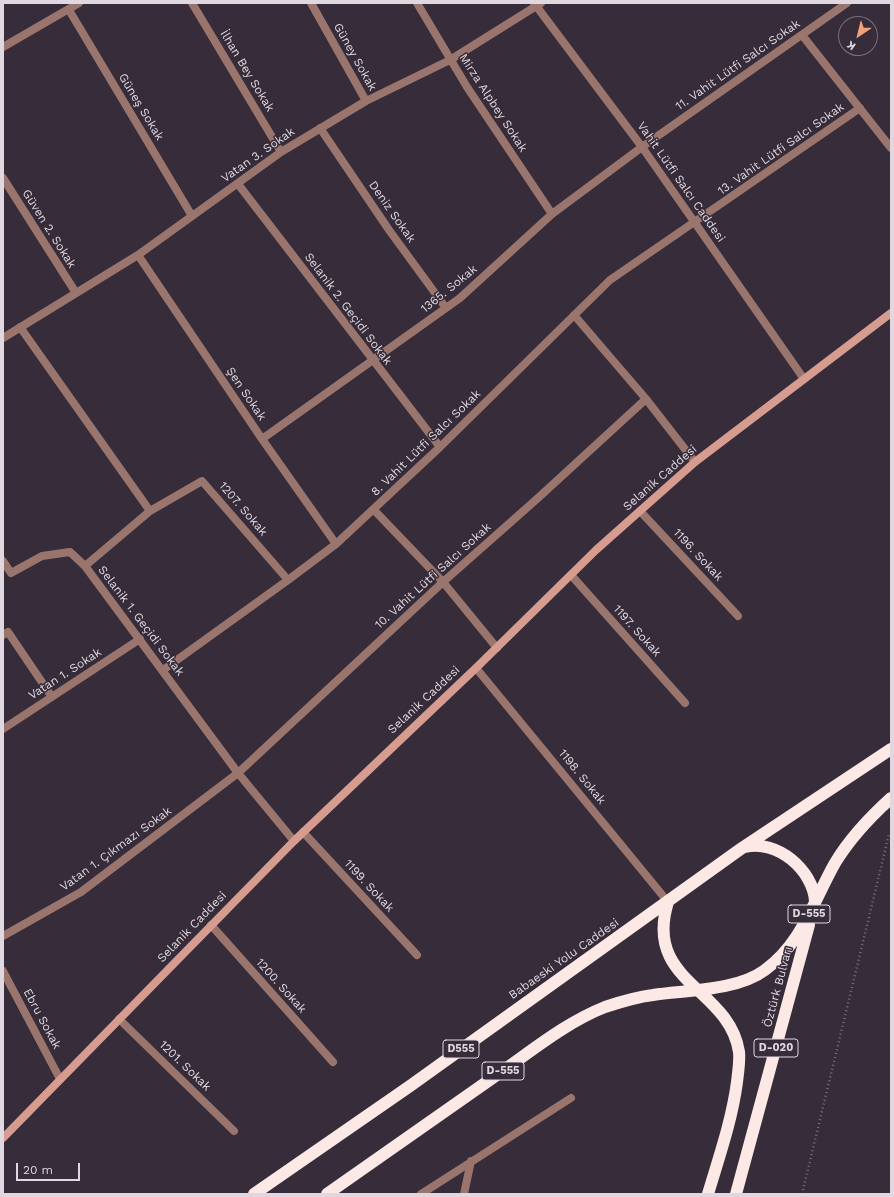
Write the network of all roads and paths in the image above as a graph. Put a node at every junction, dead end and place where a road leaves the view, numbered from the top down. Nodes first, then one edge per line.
1 (78, 3) edge
2 (192, 3) edge
3 (311, 3) edge
4 (417, 3) edge
5 (847, 3) edge
6 (537, 4) edge
7 (69, 10) junction
8 (802, 35) junction
9 (3, 47) edge
10 (450, 60) junction
11 (366, 101) junction
12 (860, 108) junction
13 (320, 128) junction
14 (642, 147) junction
15 (891, 148) edge
16 (281, 152) junction
17 (3, 178) edge
18 (238, 184) junction
19 (552, 214) junction
20 (192, 216) junction
21 (695, 222) junction
22 (138, 255) junction
23 (76, 294) junction
24 (446, 308) junction
25 (891, 313) edge
26 (574, 315) junction
27 (20, 328) junction
28 (3, 338) edge
29 (373, 361) junction
30 (804, 379) junction
31 (646, 399) junction
32 (262, 439) junction
33 (440, 447) junction
34 (695, 462) junction
35 (374, 510) junction
36 (640, 511) junction
37 (150, 512) junction
38 (336, 544) junction
39 (3, 561) edge
40 (84, 566) junction
41 (571, 575) junction
42 (288, 580) junction
43 (442, 582) junction
44 (738, 616) dead end
45 (3, 635) edge
46 (140, 639) junction
47 (497, 648) junction
48 (476, 668) junction
49 (163, 670) junction
50 (52, 696) junction
51 (685, 703) dead end
52 (3, 729) edge
53 (891, 749) edge
54 (238, 772) junction
55 (891, 798) edge
56 (303, 832) junction
57 (889, 834) dead end
58 (294, 841) junction
59 (742, 848) junction
60 (668, 902) junction
61 (815, 902) junction
62 (212, 925) junction
63 (3, 936) edge
64 (417, 955) dead end
65 (3, 971) edge
66 (698, 990) junction
67 (119, 1019) junction
68 (333, 1062) dead end
69 (60, 1079) junction
70 (571, 1098) dead end
71 (234, 1131) dead end
72 (3, 1138) edge
73 (471, 1161) junction
74 (254, 1194) edge
75 (327, 1194) edge
76 (420, 1194) edge
77 (464, 1194) edge
78 (708, 1194) edge
79 (736, 1194) edge
80 (802, 1194) edge

1 - 7 street
2 - 16 street, İlhan Bey Sokak
3 - 11 street, Güney Sokak
4 - 10 street, Mirza Alpbey Sokak
5 - 8 street, 11. Vahit Lütfi Salcı Sokak
6 - 10 street, Vatan 3. Sokak
6 - 14 street, Vahit Lütfi Salcı Caddesi
7 - 9 street
7 - 20 street, Güneş Sokak
8 - 12 street
8 - 14 street, 11. Vahit Lütfi Salcı Sokak
10 - 11 street, Vatan 3. Sokak
10 - 19 street, Mirza Alpbey Sokak
11 - 13 street, Vatan 3. Sokak
12 - 15 street
12 - 21 street, 13. Vahit Lütfi Salcı Sokak
13 - 16 street, Vatan 3. Sokak
13 - 24 street, Deniz Sokak
14 - 19 street, 1365. Sokak
14 - 21 street, Vahit Lütfi Salcı Caddesi
16 - 18 street, Vatan 3. Sokak
17 - 23 street, Güven 2. Sokak
18 - 20 street, Vatan 3. Sokak
18 - 29 street, Selanik 2. Geçidi Sokak
19 - 24 street, 1365. Sokak
20 - 22 street, Vatan 3. Sokak
21 - 26 street, 8. Vahit Lütfi Salcı Sokak
21 - 30 street, Vahit Lütfi Salcı Caddesi
22 - 23 street, Vatan 3. Sokak
22 - 32 street, Şen Sokak
23 - 27 street, Vatan 3. Sokak
24 - 29 street, 1365. Sokak
25 - 30 street, Selanik Caddesi
26 - 31 street
26 - 33 street, 8. Vahit Lütfi Salcı Sokak
27 - 28 street, Vatan 3. Sokak
27 - 37 street
29 - 32 street, 1365. Sokak
29 - 33 street, Selanik 2. Geçidi Sokak
30 - 34 street, Selanik Caddesi
31 - 34 street
31 - 43 street, 10. Vahit Lütfi Salcı Sokak
32 - 38 street, Şen Sokak
33 - 35 street, 8. Vahit Lütfi Salcı Sokak
34 - 36 street, Selanik Caddesi
35 - 38 street, 8. Vahit Lütfi Salcı Sokak
35 - 43 street
36 - 41 street, Selanik Caddesi
36 - 44 street, 1196. Sokak
37 - 40 street, Selanik 1. Geçidi Sokak
37 - 42 street, 1207. Sokak
38 - 42 street, 8. Vahit Lütfi Salcı Sokak
39 - 40 street
40 - 46 street, Selanik 1. Geçidi Sokak
41 - 47 street, Selanik Caddesi
41 - 51 street, 1197. Sokak
42 - 49 street, 8. Vahit Lütfi Salcı Sokak
43 - 47 street
43 - 54 street, 10. Vahit Lütfi Salcı Sokak
45 - 50 street
46 - 49 street, Selanik 1. Geçidi Sokak
46 - 50 street, Vatan 1. Sokak
47 - 48 street, Selanik Caddesi
48 - 56 street, Selanik Caddesi
48 - 60 street, 1198. Sokak
49 - 54 street, Selanik 1. Geçidi Sokak
50 - 52 street, Vatan 1. Sokak
53 - 59 highway, Babaeski Yolu Caddesi
54 - 58 street, Selanik 1. Geçidi Sokak
54 - 63 street, Vatan 1. Çıkmazı Sokak
55 - 61 highway, D-555
56 - 58 street, Selanik Caddesi
56 - 64 street, 1199. Sokak
57 - 80 path
58 - 62 street, Selanik Caddesi
59 - 60 highway, Babaeski Yolu Caddesi
59 - 61 highway, D-020
60 - 66 highway
60 - 74 highway, Babaeski Yolu Caddesi / D555
61 - 66 highway, D-555
61 - 79 highway, Öztürk Bulvarı / D-020
62 - 67 street, Selanik Caddesi
62 - 68 street, 1200. Sokak
65 - 69 street, Ebru Sokak
66 - 75 highway, D-555
66 - 78 highway, D-020
67 - 69 street, Selanik Caddesi
67 - 71 street, 1201. Sokak
69 - 72 street, Selanik Caddesi
70 - 73 street
73 - 76 street
73 - 77 street

